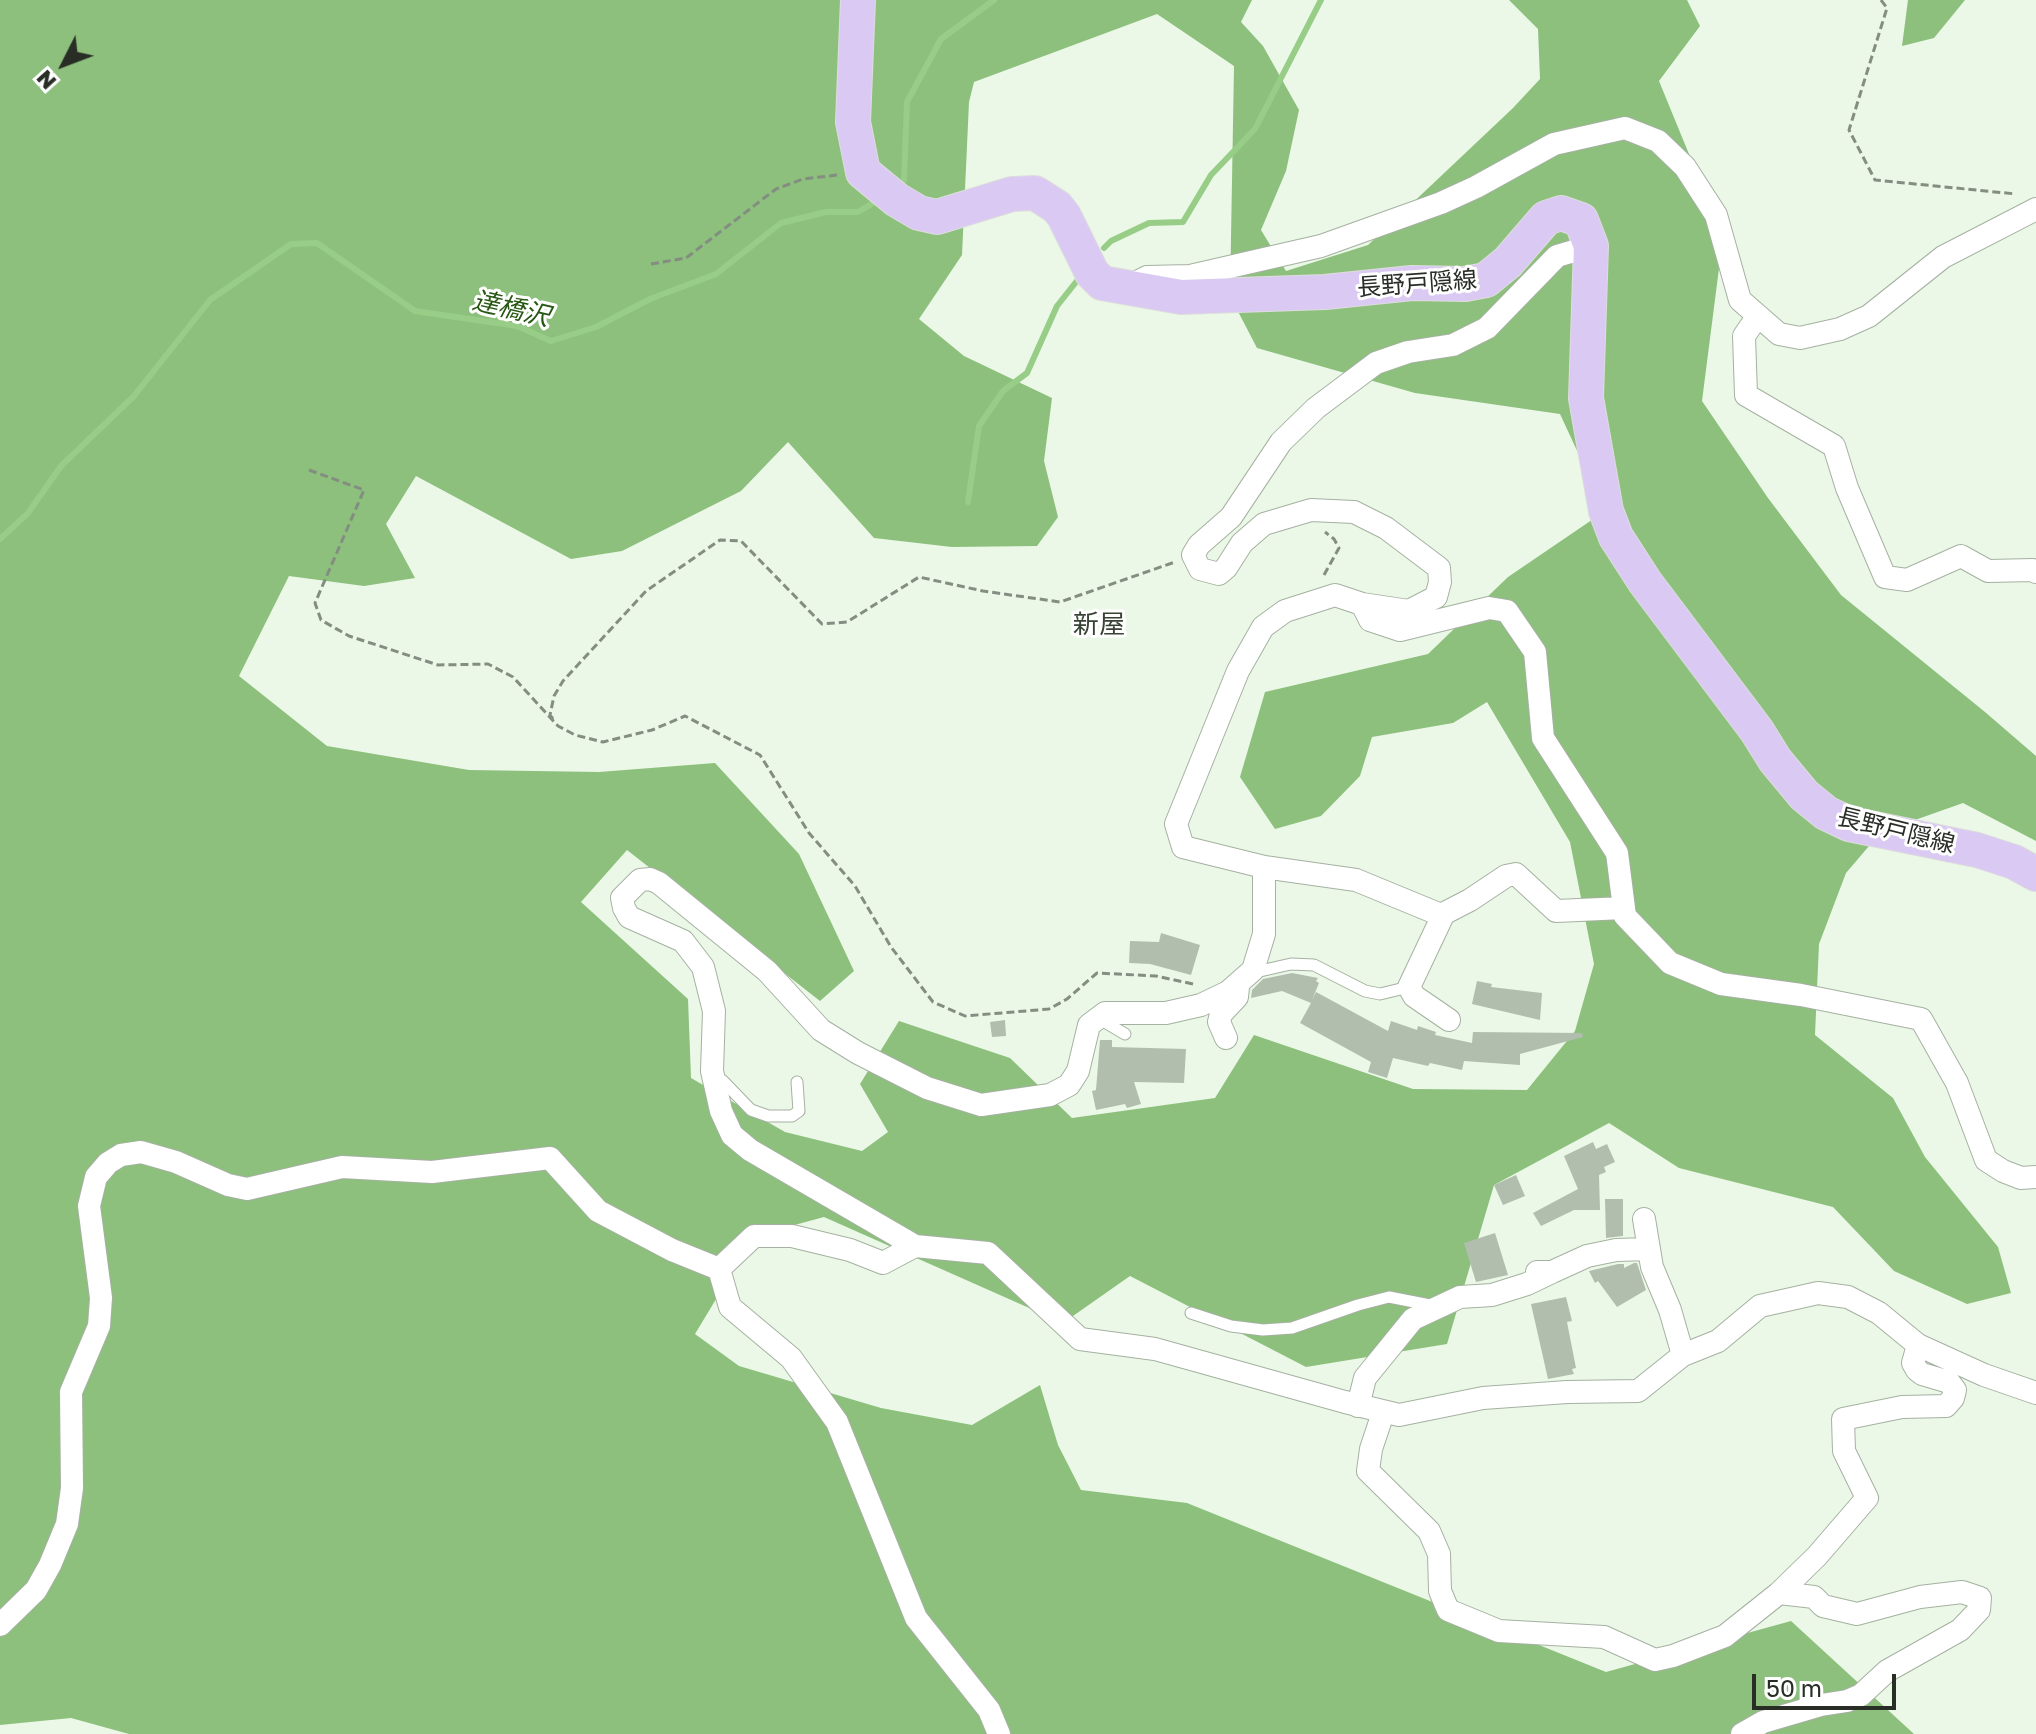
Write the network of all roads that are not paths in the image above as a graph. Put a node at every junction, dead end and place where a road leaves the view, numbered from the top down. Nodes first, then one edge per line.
1 (858, 0) edge
2 (2029, 202) edge
3 (1591, 246) junction
4 (1128, 287) junction
5 (1757, 317) junction
6 (2036, 572) edge
7 (1362, 604) junction
8 (1264, 867) junction
9 (2036, 874) edge
10 (1624, 908) junction
11 (1444, 913) junction
12 (1240, 982) junction
13 (1409, 987) junction
14 (1098, 1017) junction
15 (1449, 1020) dead end
16 (1125, 1034) dead end
17 (1226, 1038) dead end
18 (713, 1076) junction
19 (797, 1082) dead end
20 (2036, 1177) edge
21 (1644, 1219) dead end
22 (915, 1246) junction
23 (1648, 1249) junction
24 (719, 1269) junction
25 (1523, 1271) dead end
26 (1552, 1272) junction
27 (1438, 1307) junction
28 (1191, 1313) dead end
29 (1918, 1345) junction
30 (1683, 1355) junction
31 (2036, 1393) edge
32 (1358, 1406) junction
33 (1383, 1413) junction
34 (1779, 1593) junction
35 (0, 1625) edge
36 (999, 1734) edge
37 (1742, 1734) edge

1 - 4 main road, 長野戸隠線
2 - 5 street
3 - 4 main road, 長野戸隠線
3 - 7 street
3 - 9 main road, 長野戸隠線
4 - 5 street
5 - 6 street
7 - 8 street
7 - 10 street
8 - 11 street
8 - 12 street
10 - 11 street
10 - 20 street
11 - 13 street
12 - 13 lane
12 - 14 street
12 - 17 street
13 - 15 street
14 - 16 lane
14 - 18 street
18 - 19 lane
18 - 22 street
21 - 23 street
22 - 24 street
22 - 32 street
23 - 26 street
23 - 30 street
24 - 35 street
24 - 36 street
25 - 26 street
26 - 27 street
27 - 28 lane
27 - 32 street
29 - 30 street
29 - 31 street
29 - 34 street
30 - 33 street
32 - 33 street
33 - 34 street
34 - 37 street

